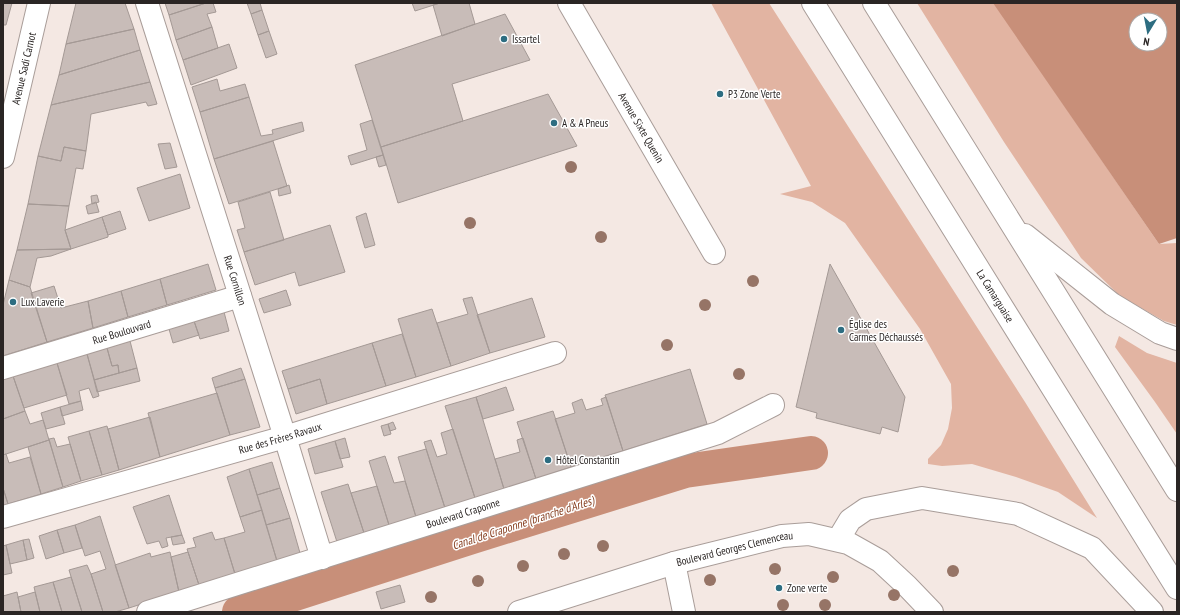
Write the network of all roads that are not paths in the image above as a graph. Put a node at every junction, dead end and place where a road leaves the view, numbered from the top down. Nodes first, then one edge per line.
1 (39, 3) edge
2 (147, 3) edge
3 (569, 3) edge
4 (813, 3) edge
5 (874, 3) edge
6 (3, 157) edge
7 (1012, 224) junction
8 (714, 253) dead end
9 (240, 296) junction
10 (1177, 338) edge
11 (555, 353) dead end
12 (3, 368) edge
13 (773, 405) dead end
14 (285, 437) junction
15 (1177, 490) edge
16 (3, 517) edge
17 (838, 540) junction
18 (322, 558) junction
19 (674, 563) junction
20 (1177, 588) edge
21 (148, 612) edge
22 (519, 612) edge
23 (684, 612) edge
24 (932, 612) edge
25 (1152, 612) edge

1 - 6 main road, Avenue Sadi Carnot
2 - 9 main road, Rue Cornillon
3 - 8 main road, Avenue Sixte Quenin
4 - 20 main road, La Camarguaise
5 - 7 main road
7 - 10 main road
7 - 15 main road
9 - 12 main road, Rue Boulouvard
9 - 14 main road, Rue Cornillon
11 - 14 main road, Rue des Frères Ravaux
13 - 18 main road, Boulevard Craponne
14 - 16 main road, Rue des Frères Ravaux
14 - 18 main road, Rue Cornillon
17 - 19 main road, Boulevard Georges Clemenceau
17 - 24 main road, Boulevard Georges Clemenceau
17 - 25 main road
18 - 21 main road, Boulevard Craponne
19 - 22 main road, Boulevard Georges Clemenceau
19 - 23 main road

